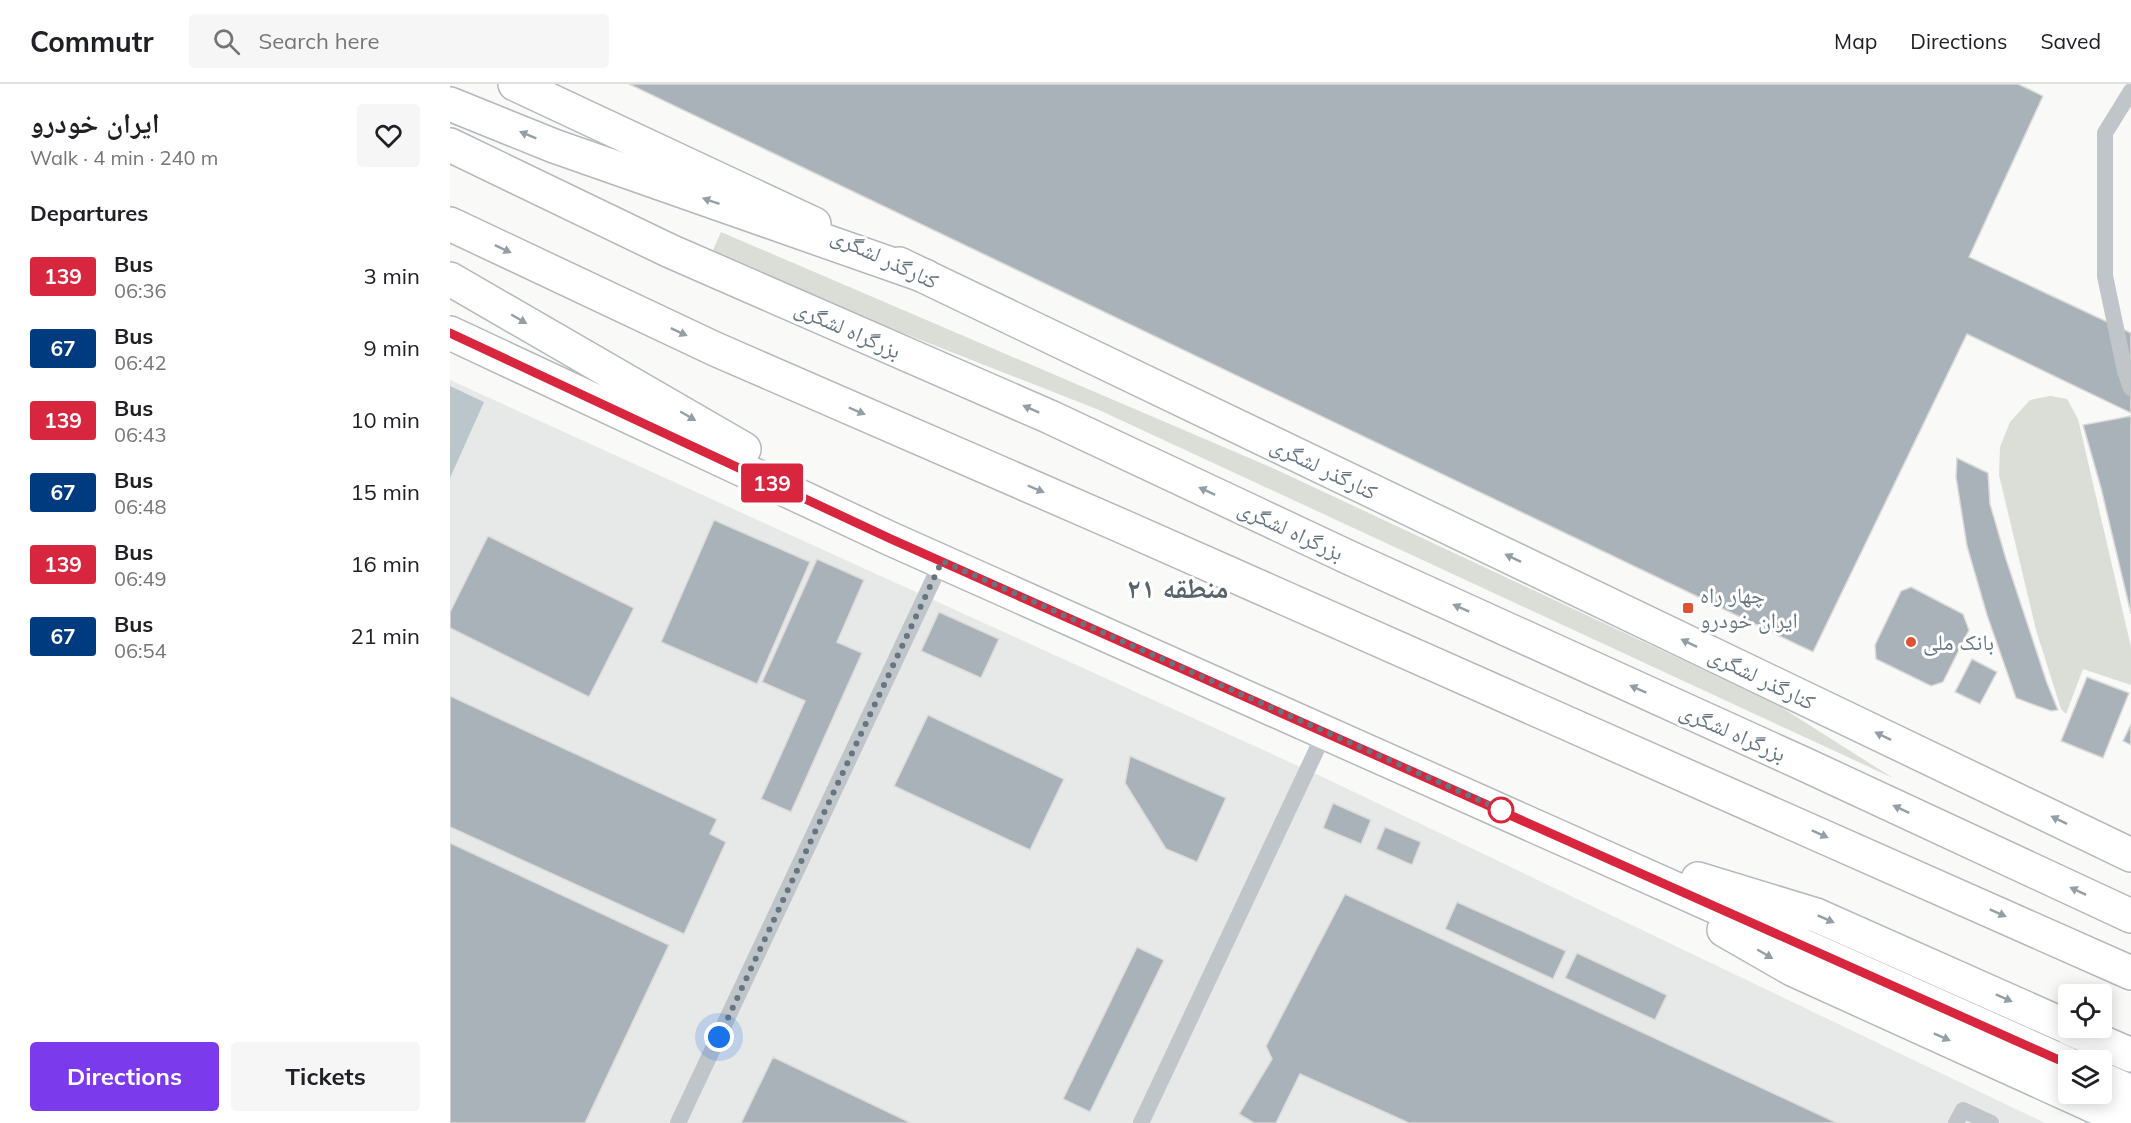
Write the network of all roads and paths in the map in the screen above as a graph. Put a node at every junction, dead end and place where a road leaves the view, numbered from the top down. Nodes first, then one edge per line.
1 (515, 84) edge
2 (2131, 91) edge
3 (450, 104) edge
4 (450, 145) edge
5 (450, 224) edge
6 (925, 276) junction
7 (450, 279) edge
8 (450, 333) edge
9 (2131, 388) edge
10 (891, 539) junction
11 (942, 561) junction
12 (1325, 732) junction
13 (2096, 838) junction
14 (1569, 841) junction
15 (2131, 850) edge
16 (2131, 855) edge
17 (2131, 916) edge
18 (2131, 973) edge
19 (2058, 1022) edge
20 (2093, 1038) edge
21 (2131, 1055) edge
22 (2058, 1060) edge
23 (2112, 1083) edge
24 (2131, 1092) edge
25 (678, 1123) edge
26 (1141, 1123) edge
27 (1956, 1123) edge
28 (1991, 1123) edge
29 (2131, 1123) edge

1 - 6 main road, کنارگذر لشگری
2 - 9 lane
6 -> 3 main road
17 -> 4 main road, بزرگراه لشگری
5 -> 18 main road
13 -> 6 main road, کنارگذر لشگری
7 -> 10 main road
8 - 10 main road
10 - 11 main road
11 - 12 main road
11 - 25 lane
12 - 14 main road
12 - 26 lane
13 - 15 main road
13 - 16 main road, کنارگذر لشگری
14 -> 19 main road
14 - 22 main road
14 -> 29 main road
20 - 21 main road
23 - 24 main road
27 - 28 lane

